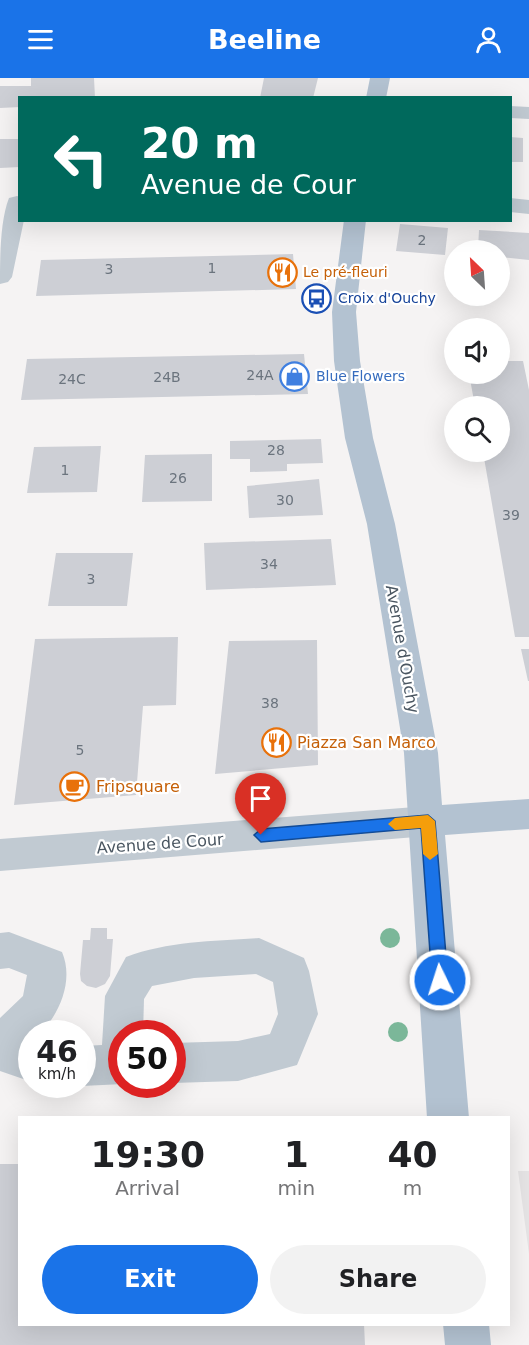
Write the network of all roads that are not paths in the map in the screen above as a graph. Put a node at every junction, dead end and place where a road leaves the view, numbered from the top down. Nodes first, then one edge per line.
1 (380, 78) edge
2 (376, 96) edge
3 (512, 112) edge
4 (529, 113) edge
5 (12, 203) edge
6 (512, 205) edge
7 (529, 207) edge
8 (355, 222) edge
9 (0, 277) edge
10 (529, 814) edge
11 (428, 821) junction
12 (0, 855) edge
13 (0, 951) edge
14 (124, 1020) edge
15 (0, 1045) edge
16 (0, 1051) edge
17 (18, 1057) edge
18 (186, 1063) edge
19 (448, 1116) edge
20 (466, 1326) edge
21 (468, 1345) edge

1 - 2 main road
3 - 4 street
5 - 9 street
6 - 7 street
8 - 11 main road, Avenue d'Ouchy
10 - 11 main road
11 - 12 street, Avenue de Cour
11 - 19 main road, Avenue d'Ouchy
13 - 15 street
14 - 18 street
16 - 17 street
20 - 21 main road

